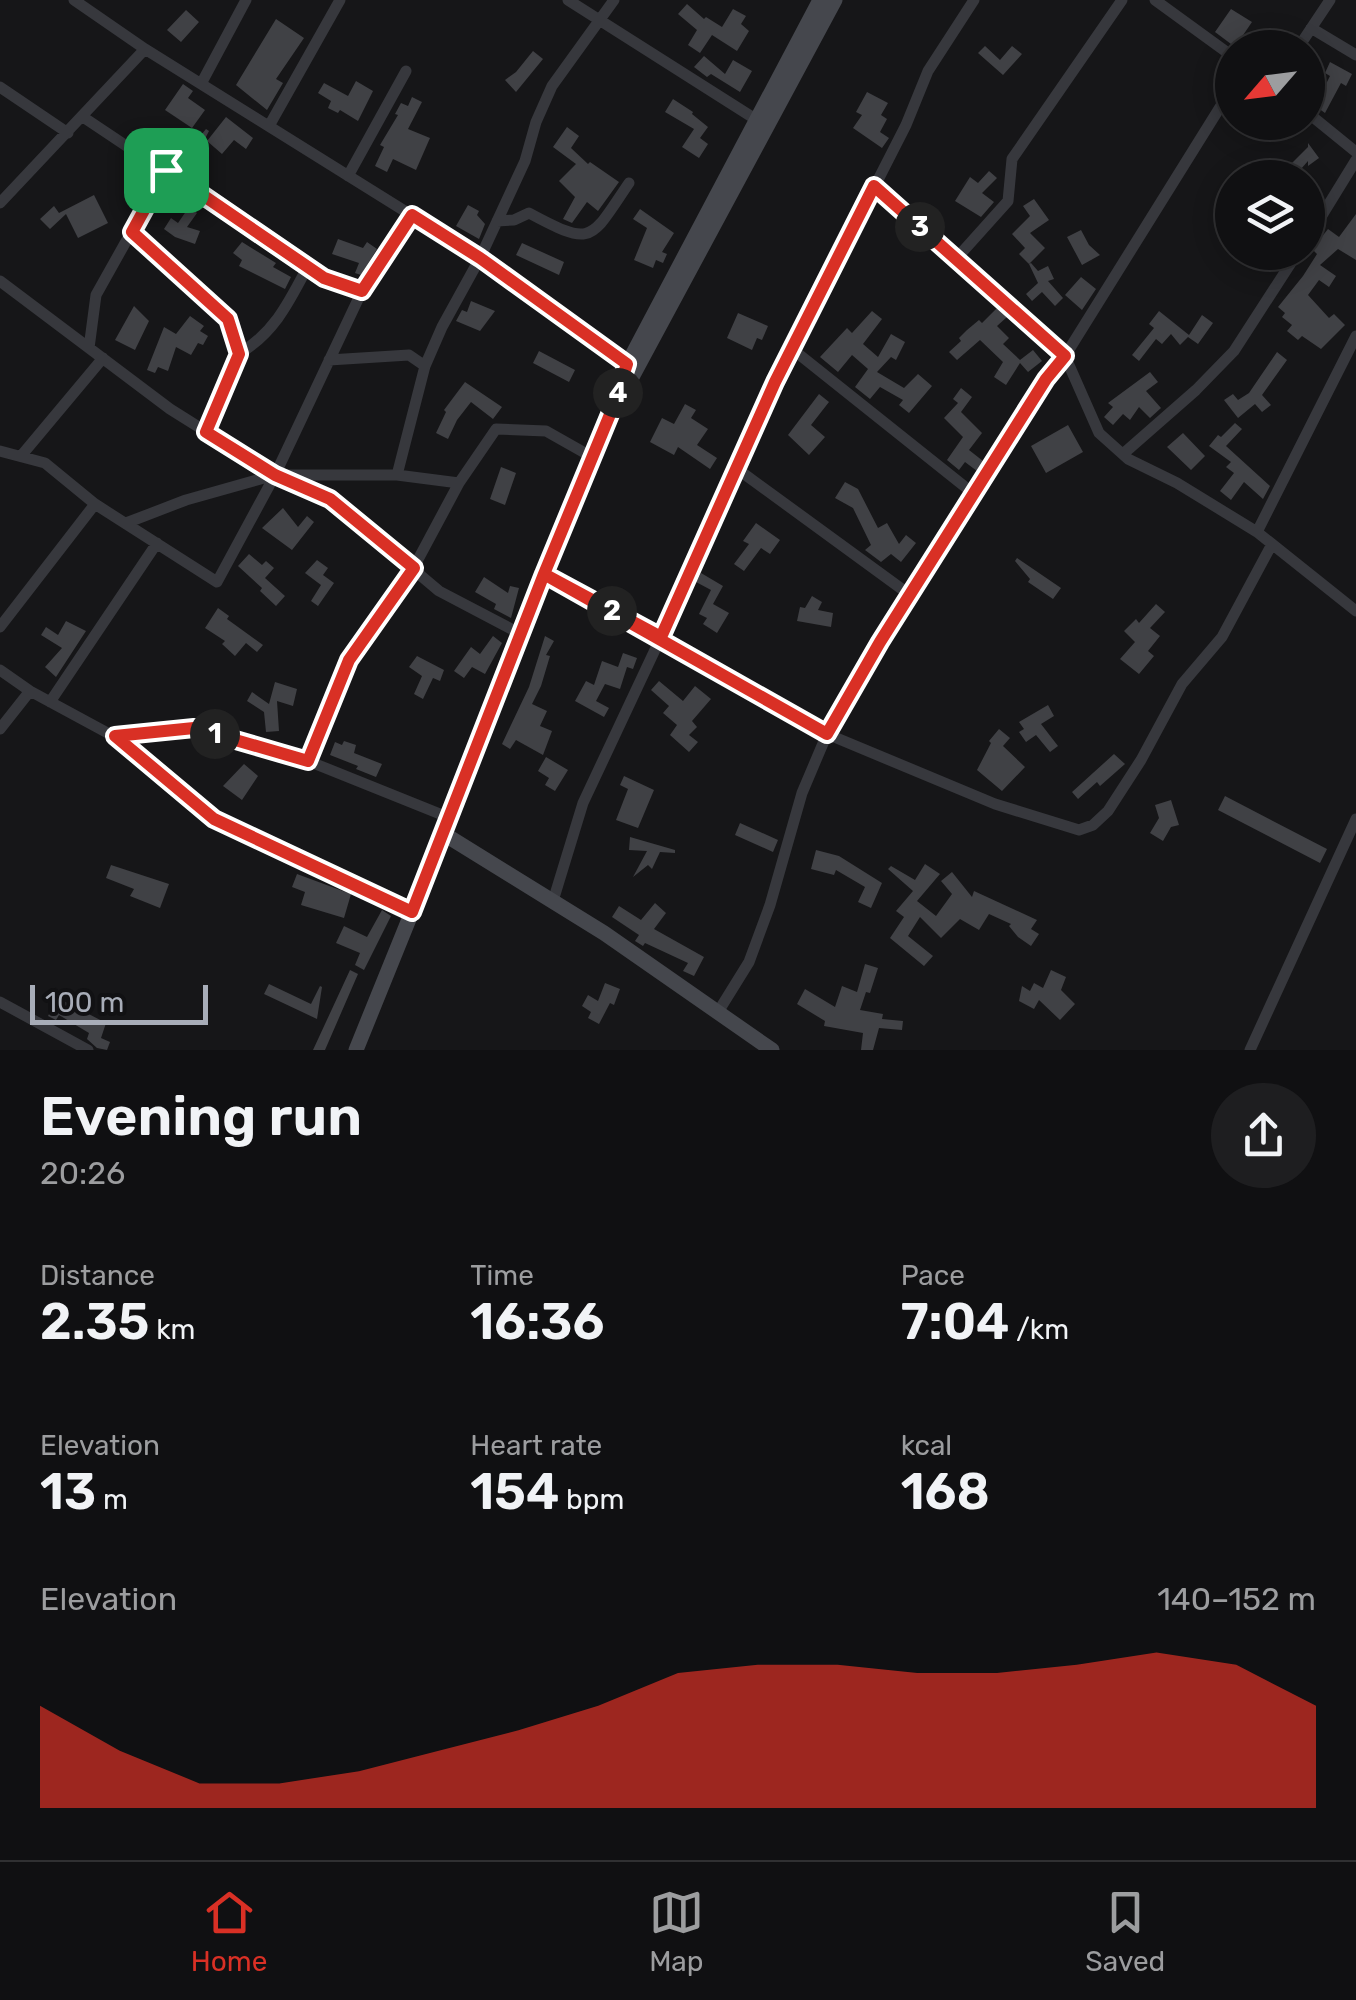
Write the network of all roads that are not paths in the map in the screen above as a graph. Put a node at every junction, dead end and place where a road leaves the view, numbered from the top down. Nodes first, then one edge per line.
1 (74, 0) edge
2 (246, 0) edge
3 (340, 0) edge
4 (568, 0) edge
5 (614, 0) edge
6 (820, 0) edge
7 (836, 0) edge
8 (974, 0) edge
9 (1122, 0) edge
10 (1155, 0) edge
11 (1330, 0) edge
12 (599, 20) junction
13 (1311, 28) joint
14 (1215, 44) edge
15 (145, 49) junction
16 (1356, 55) edge
17 (406, 71) dead end
18 (200, 84) junction
19 (0, 88) edge
20 (1215, 115) edge
21 (83, 116) junction
22 (762, 123) junction
23 (268, 126) junction
24 (1325, 127) edge
25 (68, 133) junction
26 (1356, 152) edge
27 (1356, 160) edge
28 (166, 170) junction
29 (348, 176) junction
30 (0, 178) edge
31 (629, 182) dead end
32 (874, 186) junction
33 (14, 189) junction
34 (0, 203) edge
35 (1325, 210) edge
36 (412, 215) junction
37 (497, 221) junction
38 (132, 232) junction
39 (480, 258) junction
40 (956, 259) junction
41 (308, 266) junction
42 (1286, 270) edge
43 (0, 281) edge
44 (362, 291) junction
45 (1356, 336) edge
46 (89, 348) junction
47 (792, 348) junction
48 (239, 354) junction
49 (1065, 356) junction
50 (102, 358) junction
51 (329, 360) junction
52 (425, 366) junction
53 (633, 368) junction
54 (206, 432) junction
55 (0, 451) edge
56 (1123, 454) junction
57 (22, 456) junction
58 (592, 458) junction
59 (736, 468) junction
60 (275, 475) junction
61 (398, 475) junction
62 (459, 483) junction
63 (974, 494) junction
64 (96, 504) junction
65 (126, 524) junction
66 (1257, 532) junction
67 (157, 543) junction
68 (1272, 544) junction
69 (414, 568) junction
70 (544, 574) junction
71 (910, 595) junction
72 (1356, 611) edge
73 (0, 627) edge
74 (521, 634) junction
75 (661, 637) junction
76 (0, 670) edge
77 (30, 691) junction
78 (50, 702) junction
79 (0, 729) edge
80 (827, 734) junction
81 (115, 736) junction
82 (308, 761) junction
83 (1356, 819) edge
84 (447, 826) junction
85 (553, 902) junction
86 (412, 912) junction
87 (0, 1002) edge
88 (718, 1012) junction
89 (88, 1050) edge
90 (356, 1050) edge
91 (772, 1050) edge
92 (1250, 1050) edge

1 - 15 street
2 - 18 street
3 - 23 street
4 - 12 street
5 - 12 street
6 - 22 main road
7 - 22 main road
8 - 32 street
9 - 40 street
10 - 14 street
11 - 13 street
12 - 22 street
12 - 37 street
13 - 16 street
15 - 18 street
15 - 21 street
17 - 29 street
18 - 23 street
19 - 25 street
20 - 49 street
21 - 25 street
21 - 28 street
22 - 53 main road
23 - 29 street
24 - 26 street
25 - 33 street
27 - 35 street
28 - 38 street
28 - 41 street
29 - 36 street
30 - 33 street
31 - 37 street
32 - 40 street
32 - 47 street
33 - 34 street
36 - 39 street
36 - 44 street
37 - 39 street
38 - 46 street
38 - 48 street
39 - 52 street
39 - 53 street
40 - 49 street
41 - 44 street
41 - 48 street
42 - 56 street
43 - 46 street
44 - 51 street
45 - 66 street
46 - 50 street
47 - 59 street
47 - 63 street
48 - 54 street
49 - 56 street
49 - 63 street
50 - 54 street
50 - 57 street
51 - 52 street
51 - 60 street
52 - 61 street
53 - 58 main road
54 - 60 street
55 - 57 street
56 - 66 street
57 - 64 street
58 - 62 street
58 - 70 main road
59 - 71 street
59 - 75 street
60 - 61 street
60 - 65 street
60 - 67 street
60 - 69 street
61 - 62 street
62 - 69 street
63 - 71 street
64 - 65 street
64 - 73 street
65 - 67 street
66 - 68 street
67 - 78 street
68 - 72 street
68 - 80 street
69 - 74 street
69 - 82 street
70 - 74 main road
70 - 75 street
71 - 80 street
74 - 84 main road
75 - 80 street
75 - 85 street
76 - 77 street
77 - 78 street
77 - 79 street
78 - 81 street
80 - 88 street
81 - 82 street
81 - 86 street
82 - 84 street
83 - 92 street
84 - 85 main road
84 - 86 main road
85 - 88 main road
86 - 90 main road
87 - 89 street
88 - 91 main road

